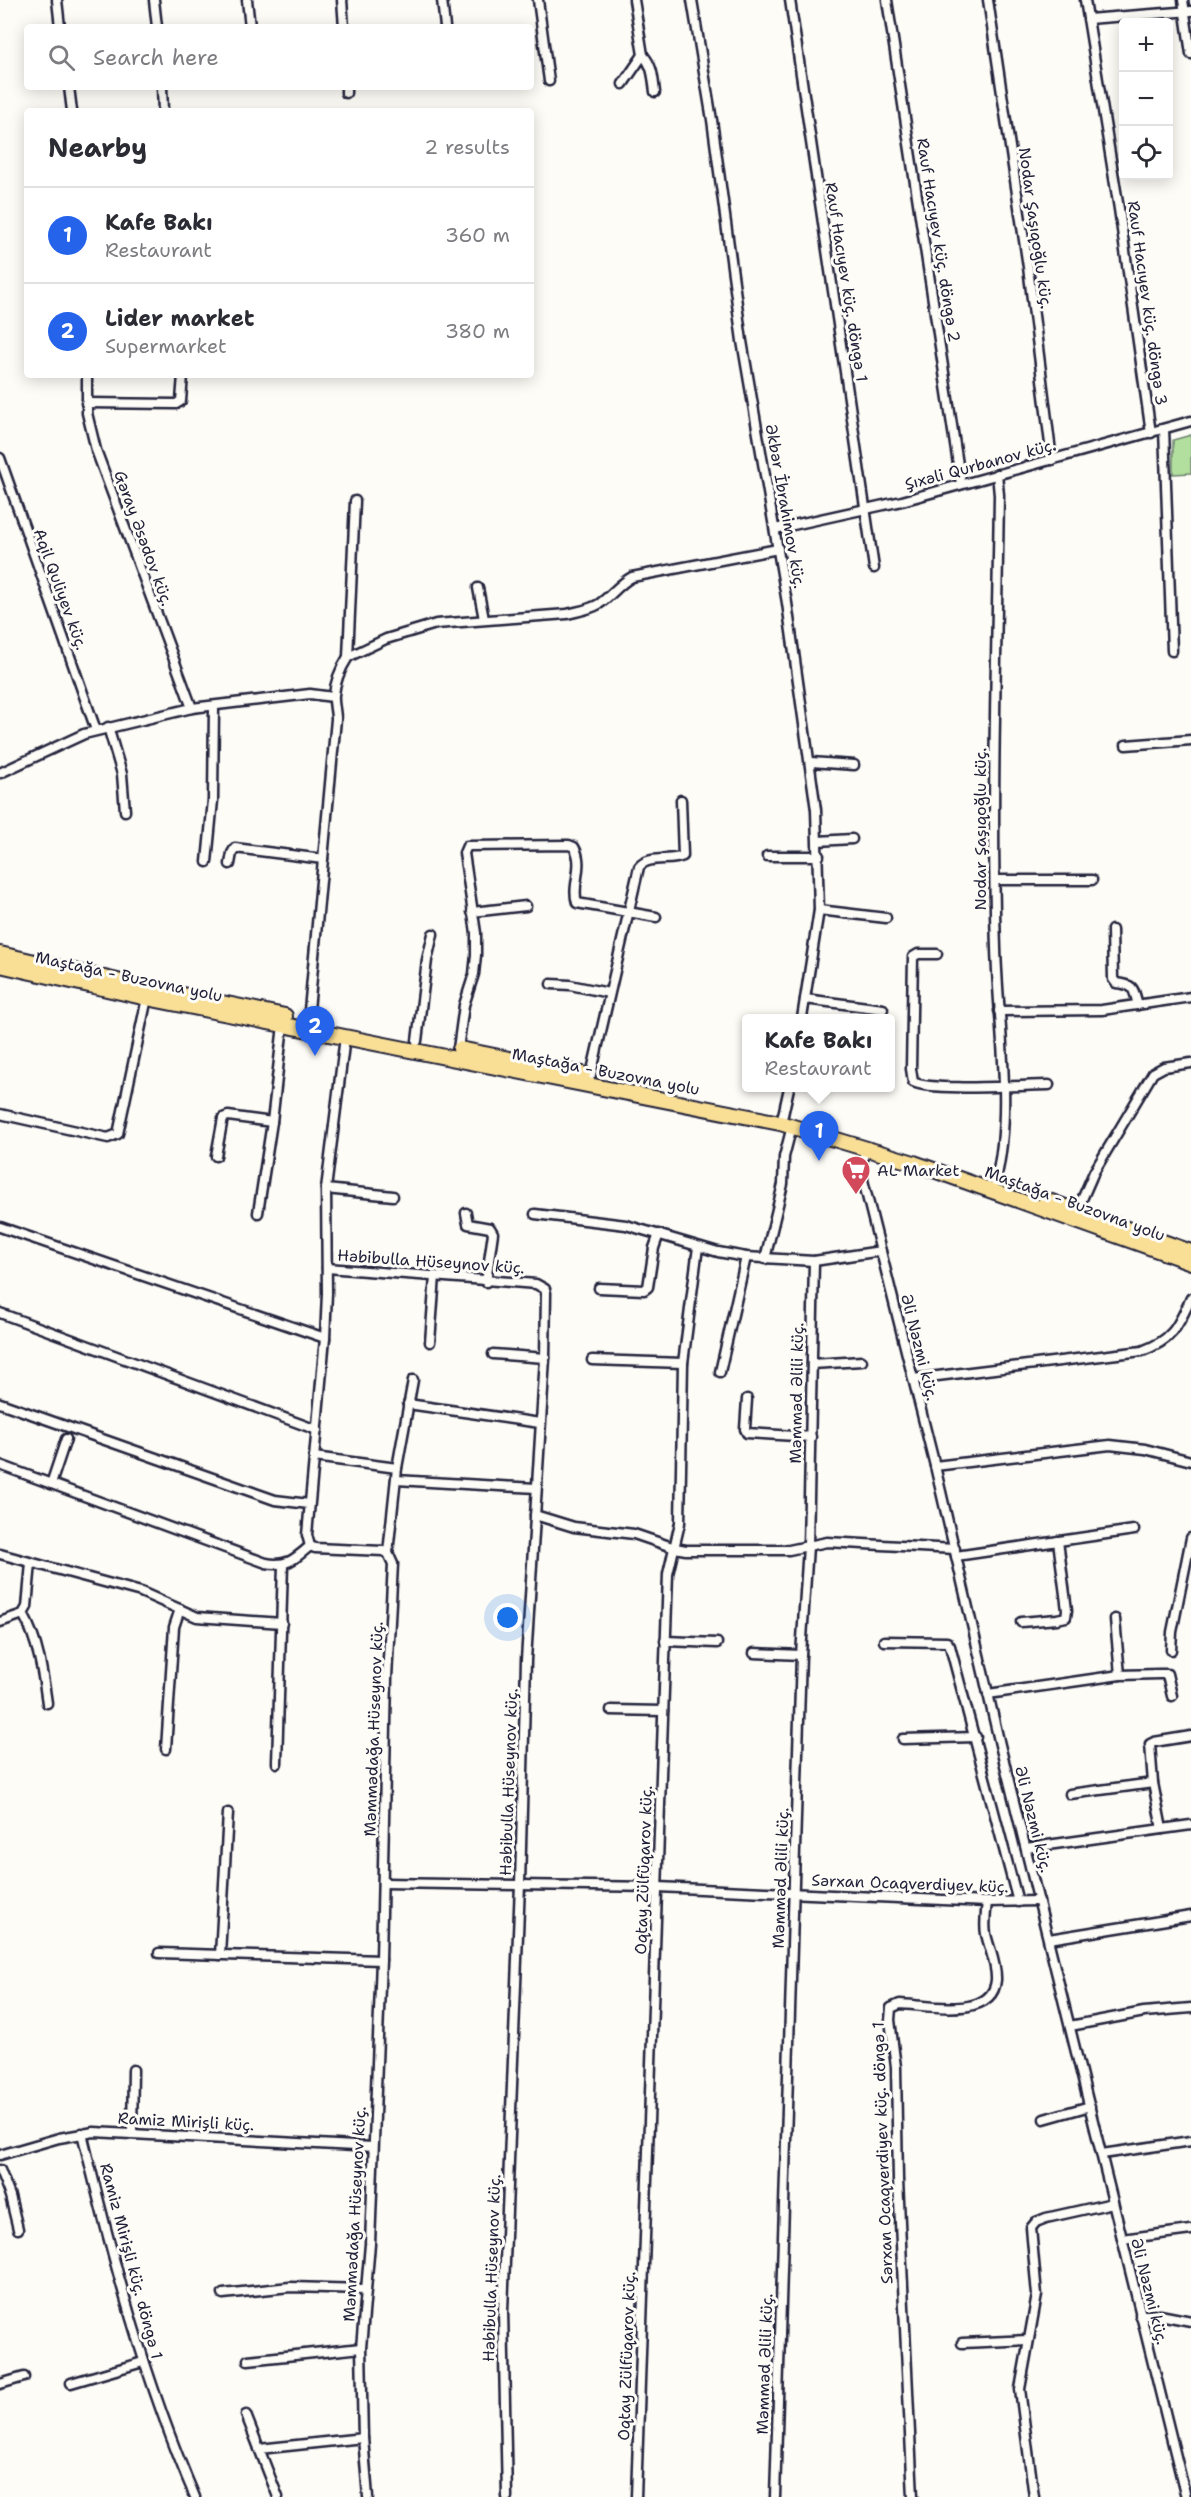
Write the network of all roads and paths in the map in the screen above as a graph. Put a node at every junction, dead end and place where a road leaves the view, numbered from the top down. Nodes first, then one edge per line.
1 (57, 0) edge
2 (154, 0) edge
3 (247, 0) edge
4 (342, 0) edge
5 (442, 0) edge
6 (538, 0) edge
7 (634, 0) edge
8 (692, 0) edge
9 (790, 0) edge
10 (887, 0) edge
11 (988, 0) edge
12 (1085, 0) edge
13 (1183, 0) edge
14 (1188, 11) edge
15 (1088, 19) junction
16 (60, 24) edge
17 (157, 24) edge
18 (250, 24) edge
19 (344, 24) edge
20 (445, 24) edge
21 (1191, 54) edge
22 (643, 55) junction
23 (549, 81) dead end
24 (623, 84) dead end
25 (69, 90) edge
26 (162, 90) edge
27 (655, 92) dead end
28 (72, 108) edge
29 (163, 108) edge
30 (87, 378) edge
31 (183, 378) edge
32 (87, 403) junction
33 (1191, 421) edge
34 (1164, 429) junction
35 (1151, 433) junction
36 (0, 458) edge
37 (1052, 460) junction
38 (997, 474) junction
39 (962, 484) junction
40 (355, 501) dead end
41 (866, 508) junction
42 (775, 530) junction
43 (778, 549) junction
44 (874, 568) dead end
45 (478, 588) dead end
46 (484, 619) junction
47 (1172, 651) dead end
48 (348, 657) junction
49 (333, 697) junction
50 (214, 706) junction
51 (192, 708) junction
52 (108, 727) junction
53 (96, 730) junction
54 (1191, 740) edge
55 (1126, 745) dead end
56 (811, 762) junction
57 (854, 765) dead end
58 (0, 773) edge
59 (681, 800) dead end
60 (125, 811) dead end
61 (852, 839) dead end
62 (818, 841) junction
63 (767, 856) dead end
64 (819, 856) junction
65 (322, 859) junction
66 (207, 862) dead end
67 (230, 864) dead end
68 (995, 880) junction
69 (1092, 880) dead end
70 (526, 906) dead end
71 (819, 910) junction
72 (472, 912) junction
73 (628, 912) junction
74 (656, 916) dead end
75 (886, 918) dead end
76 (1112, 930) dead end
77 (434, 934) dead end
78 (0, 954) edge
79 (937, 954) dead end
80 (0, 964) edge
81 (550, 984) dead end
82 (609, 993) junction
83 (147, 998) junction
84 (1191, 998) edge
85 (805, 999) junction
86 (1138, 1005) junction
87 (883, 1009) dead end
88 (999, 1011) junction
89 (803, 1014) edge
90 (308, 1021) junction
91 (283, 1025) junction
92 (345, 1037) junction
93 (417, 1041) junction
94 (458, 1049) junction
95 (1191, 1063) edge
96 (591, 1075) junction
97 (1049, 1085) dead end
98 (1002, 1086) junction
99 (788, 1092) edge
100 (0, 1114) edge
101 (783, 1115) junction
102 (272, 1122) junction
103 (792, 1126) junction
104 (868, 1144) junction
105 (216, 1156) dead end
106 (995, 1183) junction
107 (326, 1189) junction
108 (393, 1196) dead end
109 (1077, 1211) junction
110 (258, 1213) dead end
111 (466, 1213) dead end
112 (535, 1214) dead end
113 (0, 1227) edge
114 (659, 1234) junction
115 (698, 1247) junction
116 (881, 1251) junction
117 (1191, 1252) edge
118 (746, 1257) junction
119 (765, 1259) junction
120 (814, 1261) junction
121 (1191, 1262) edge
122 (327, 1268) junction
123 (435, 1276) junction
124 (486, 1281) junction
125 (599, 1288) dead end
126 (1191, 1298) edge
127 (0, 1313) edge
128 (325, 1338) junction
129 (430, 1342) dead end
130 (494, 1354) dead end
131 (545, 1358) junction
132 (592, 1360) dead end
133 (862, 1361) dead end
134 (683, 1363) junction
135 (812, 1364) junction
136 (720, 1372) dead end
137 (913, 1379) junction
138 (413, 1380) dead end
139 (747, 1399) dead end
140 (0, 1403) edge
141 (408, 1404) junction
142 (540, 1423) junction
143 (317, 1430) junction
144 (811, 1437) junction
145 (66, 1439) dead end
146 (314, 1457) junction
147 (1191, 1461) edge
148 (0, 1465) edge
149 (935, 1466) junction
150 (397, 1468) junction
151 (396, 1480) junction
152 (51, 1484) junction
153 (537, 1488) junction
154 (309, 1504) junction
155 (535, 1515) junction
156 (1134, 1530) dead end
157 (1191, 1538) edge
158 (1058, 1541) junction
159 (310, 1546) junction
160 (808, 1546) junction
161 (675, 1548) junction
162 (955, 1552) junction
163 (388, 1553) junction
164 (0, 1554) edge
165 (31, 1563) junction
166 (283, 1565) junction
167 (180, 1609) junction
168 (23, 1614) junction
169 (1115, 1619) dead end
170 (0, 1622) edge
171 (1021, 1622) dead end
172 (282, 1623) junction
173 (665, 1641) junction
174 (884, 1641) dead end
175 (717, 1643) dead end
176 (1171, 1650) dead end
177 (754, 1653) dead end
178 (801, 1655) junction
179 (1120, 1675) junction
180 (988, 1694) junction
181 (1172, 1696) dead end
182 (47, 1703) dead end
183 (610, 1710) dead end
184 (663, 1711) junction
185 (1191, 1736) edge
186 (976, 1737) junction
187 (903, 1739) dead end
188 (166, 1749) dead end
189 (277, 1763) dead end
190 (1153, 1783) junction
191 (1070, 1794) dead end
192 (228, 1813) dead end
193 (1191, 1825) edge
194 (1162, 1829) junction
195 (1026, 1848) junction
196 (383, 1883) junction
197 (520, 1884) junction
198 (658, 1887) junction
199 (795, 1893) junction
200 (1039, 1901) junction
201 (987, 1902) junction
202 (1018, 1902) junction
203 (1191, 1916) edge
204 (1049, 1939) junction
205 (159, 1953) dead end
206 (220, 1955) junction
207 (381, 1959) junction
208 (1191, 2008) edge
209 (1070, 2026) junction
210 (133, 2070) dead end
211 (1090, 2106) junction
212 (1044, 2119) dead end
213 (82, 2133) junction
214 (132, 2134) junction
215 (1191, 2142) edge
216 (373, 2147) junction
217 (1102, 2154) junction
218 (0, 2155) edge
219 (0, 2170) edge
220 (1113, 2203) junction
221 (18, 2229) dead end
222 (1191, 2230) edge
223 (1122, 2239) junction
224 (365, 2289) junction
225 (223, 2294) dead end
226 (1140, 2315) junction
227 (1191, 2321) edge
228 (1028, 2340) junction
229 (962, 2343) dead end
230 (362, 2348) junction
231 (248, 2360) dead end
232 (143, 2362) junction
233 (24, 2377) dead end
234 (71, 2383) dead end
235 (0, 2384) edge
236 (246, 2415) dead end
237 (363, 2438) junction
238 (259, 2449) junction
239 (195, 2497) edge
240 (278, 2497) edge
241 (368, 2497) edge
242 (507, 2497) edge
243 (636, 2497) edge
244 (775, 2497) edge
245 (913, 2497) edge
246 (1034, 2497) edge
247 (1186, 2497) edge

1 - 16 street
2 - 17 street
3 - 18 street
4 - 19 street
5 - 20 street
6 - 23 street
7 - 22 street
8 - 42 street, Əkbər İbrahimov küç.
9 - 41 street, Rauf Hacıyev küç. döngə 1
10 - 39 street, Rauf Hacıyev küç. döngə 2
11 - 37 street, Nodar Şaşıqoğlu küç.
12 - 15 street, Rauf Hacıyev küç. döngə 3
13 - 14 street
14 - 15 street
14 - 21 street
15 - 35 street, Rauf Hacıyev küç. döngə 3
22 - 24 street
22 - 27 street
25 - 28 street
26 - 29 street
30 - 32 street, Gəray Əsədov küç.
31 - 32 street
32 - 51 street, Gəray Əsədov küç.
33 - 34 street, Şıxəli Qurbanov küç.
34 - 35 street, Şıxəli Qurbanov küç.
34 - 47 street
35 - 37 street, Şıxəli Qurbanov küç.
36 - 53 street, Aqil Quliyev küç.
37 - 38 street, Şıxəli Qurbanov küç.
38 - 39 street, Şıxəli Qurbanov küç.
38 - 68 street, Nodar Şaşıqoğlu küç.
39 - 41 street, Şıxəli Qurbanov küç.
40 - 48 street
41 - 42 street, Şıxəli Qurbanov küç.
41 - 44 street, Rauf Hacıyev küç. döngə 1
42 - 43 street, Əkbər İbrahimov küç.
43 - 46 street
43 - 56 street, Əkbər İbrahimov küç.
45 - 46 street
46 - 48 street
48 - 49 street
49 - 50 street
49 - 65 street
50 - 51 street
50 - 66 street
51 - 52 street
52 - 53 street
52 - 60 street
53 - 58 street
54 - 55 street
56 - 57 street
56 - 62 street, Əkbər İbrahimov küç.
59 - 73 street
61 - 62 street
62 - 64 street, Əkbər İbrahimov küç.
63 - 64 street
64 - 71 street, Əkbər İbrahimov küç.
65 - 67 street
65 - 90 street
68 - 69 street
68 - 88 street, Nodar Şaşıqoğlu küç.
70 - 72 street
71 - 75 street
71 - 85 street, Əkbər İbrahimov küç.
72 - 73 street
72 - 94 street
73 - 74 street
73 - 82 street
76 - 86 street
77 - 93 street
78 - 90 main road
79 - 98 street
80 - 83 main road, Maştağa - Buzovna yolu
81 - 82 street
82 - 96 street
83 - 91 main road, Maştağa - Buzovna yolu
83 - 100 street
84 - 86 street
85 - 87 street
85 - 89 street, Əkbər İbrahimov küç.
86 - 88 street
88 - 98 street, Nodar Şaşıqoğlu küç.
90 - 93 main road
91 - 92 main road, Maştağa - Buzovna yolu
91 - 102 street
92 - 103 main road, Maştağa - Buzovna yolu
92 - 107 street
93 - 94 main road
94 - 96 main road
95 - 109 street
96 - 101 main road
97 - 98 street
98 - 106 street, Nodar Şaşıqoğlu küç.
99 - 101 street
101 - 104 main road
102 - 105 street
102 - 110 street
103 - 104 main road, Maştağa - Buzovna yolu
103 - 119 street
104 - 106 main road
104 - 116 street, Əli Nəzmi küç.
104 - 121 main road, Maştağa - Buzovna yolu
106 - 109 main road
107 - 108 street
107 - 122 street
109 - 117 main road
111 - 124 street
112 - 114 street
113 - 128 street
114 - 115 street
114 - 125 street
115 - 118 street
115 - 134 street, Oqtay Zülfüqarov küç.
116 - 120 street
116 - 137 street, Əli Nəzmi küç.
118 - 119 street
118 - 136 street
119 - 120 street
120 - 135 street, Məmməd Əlili küç.
122 - 123 street, Həbibulla Hüseynov küç.
122 - 128 street
123 - 124 street, Həbibulla Hüseynov küç.
123 - 129 street
124 - 131 street, Həbibulla Hüseynov küç.
126 - 137 street
127 - 143 street
128 - 143 street
130 - 131 street
131 - 142 street, Həbibulla Hüseynov küç.
132 - 134 street
133 - 135 street
134 - 161 street, Oqtay Zülfüqarov küç.
135 - 144 street, Məmməd Əlili küç.
137 - 149 street, Əli Nəzmi küç.
138 - 141 street, Məmmədağa Hüseynov küç.
139 - 144 street
140 - 154 street
141 - 142 street
141 - 150 street, Məmmədağa Hüseynov küç.
142 - 153 street, Həbibulla Hüseynov küç.
143 - 146 street
144 - 160 street, Məmməd Əlili küç.
145 - 152 street
146 - 150 street
146 - 154 street
147 - 149 street
148 - 152 street
149 - 162 street, Əli Nəzmi küç.
150 - 151 street, Məmmədağa Hüseynov küç.
151 - 153 street
151 - 163 street, Məmmədağa Hüseynov küç.
152 - 166 street
153 - 155 street, Həbibulla Hüseynov küç.
154 - 159 street
155 - 161 street
155 - 197 street, Həbibulla Hüseynov küç.
156 - 158 street
157 - 176 street
158 - 162 street
158 - 171 street
159 - 163 street
159 - 166 street
160 - 161 street
160 - 162 street
160 - 178 street, Məmməd Əlili küç.
161 - 173 street, Oqtay Zülfüqarov küç.
162 - 180 street, Əli Nəzmi küç.
163 - 196 street, Məmmədağa Hüseynov küç.
164 - 165 street
165 - 167 street
165 - 168 street
166 - 172 street
167 - 172 street
167 - 188 street
168 - 170 street
168 - 182 street
169 - 179 street
172 - 189 street
173 - 175 street
173 - 184 street, Oqtay Zülfüqarov küç.
174 - 186 street
177 - 178 street
178 - 199 street, Məmməd Əlili küç.
179 - 180 street
179 - 181 street
180 - 195 street, Əli Nəzmi küç.
183 - 184 street
184 - 198 street, Oqtay Zülfüqarov küç.
185 - 190 street
186 - 187 street
186 - 202 street
190 - 191 street
190 - 194 street
192 - 206 street
193 - 194 street
194 - 195 street
195 - 200 street, Əli Nəzmi küç.
196 - 197 street, Sərxan Ocaqverdiyev küç.
196 - 207 street, Məmmədağa Hüseynov küç.
197 - 198 street, Sərxan Ocaqverdiyev küç.
197 - 242 street, Həbibulla Hüseynov küç.
198 - 199 street, Sərxan Ocaqverdiyev küç.
198 - 243 street, Oqtay Zülfüqarov küç.
199 - 201 street, Sərxan Ocaqverdiyev küç.
199 - 244 street, Məmməd Əlili küç.
200 - 202 street, Sərxan Ocaqverdiyev küç.
200 - 204 street, Əli Nəzmi küç.
201 - 202 street, Sərxan Ocaqverdiyev küç.
201 - 245 street, Sərxan Ocaqverdiyev küç. döngə 1
203 - 204 street
204 - 209 street, Əli Nəzmi küç.
205 - 206 street
206 - 207 street
207 - 216 street, Məmmədağa Hüseynov küç.
208 - 209 street
209 - 211 street, Əli Nəzmi küç.
210 - 214 street
211 - 212 street
211 - 217 street, Əli Nəzmi küç.
213 - 214 street, Ramiz Mirişli küç.
213 - 218 street, Ramiz Mirişli küç.
213 - 232 street, Ramiz Mirişli küç. döngə 1
214 - 216 street, Ramiz Mirişli küç.
215 - 217 street
216 - 224 street, Məmmədağa Hüseynov küç.
217 - 220 street, Əli Nəzmi küç.
219 - 221 street
220 - 223 street, Əli Nəzmi küç.
220 - 228 street
222 - 223 street
223 - 226 street, Əli Nəzmi küç.
224 - 225 street
224 - 230 street, Məmmədağa Hüseynov küç.
226 - 227 street
226 - 247 street, Əli Nəzmi küç.
228 - 229 street
228 - 246 street
230 - 231 street
230 - 237 street, Məmmədağa Hüseynov küç.
232 - 234 street
232 - 239 street, Ramiz Mirişli küç. döngə 1
233 - 235 street
236 - 238 street
237 - 238 street
237 - 241 street, Məmmədağa Hüseynov küç.
238 - 240 street

